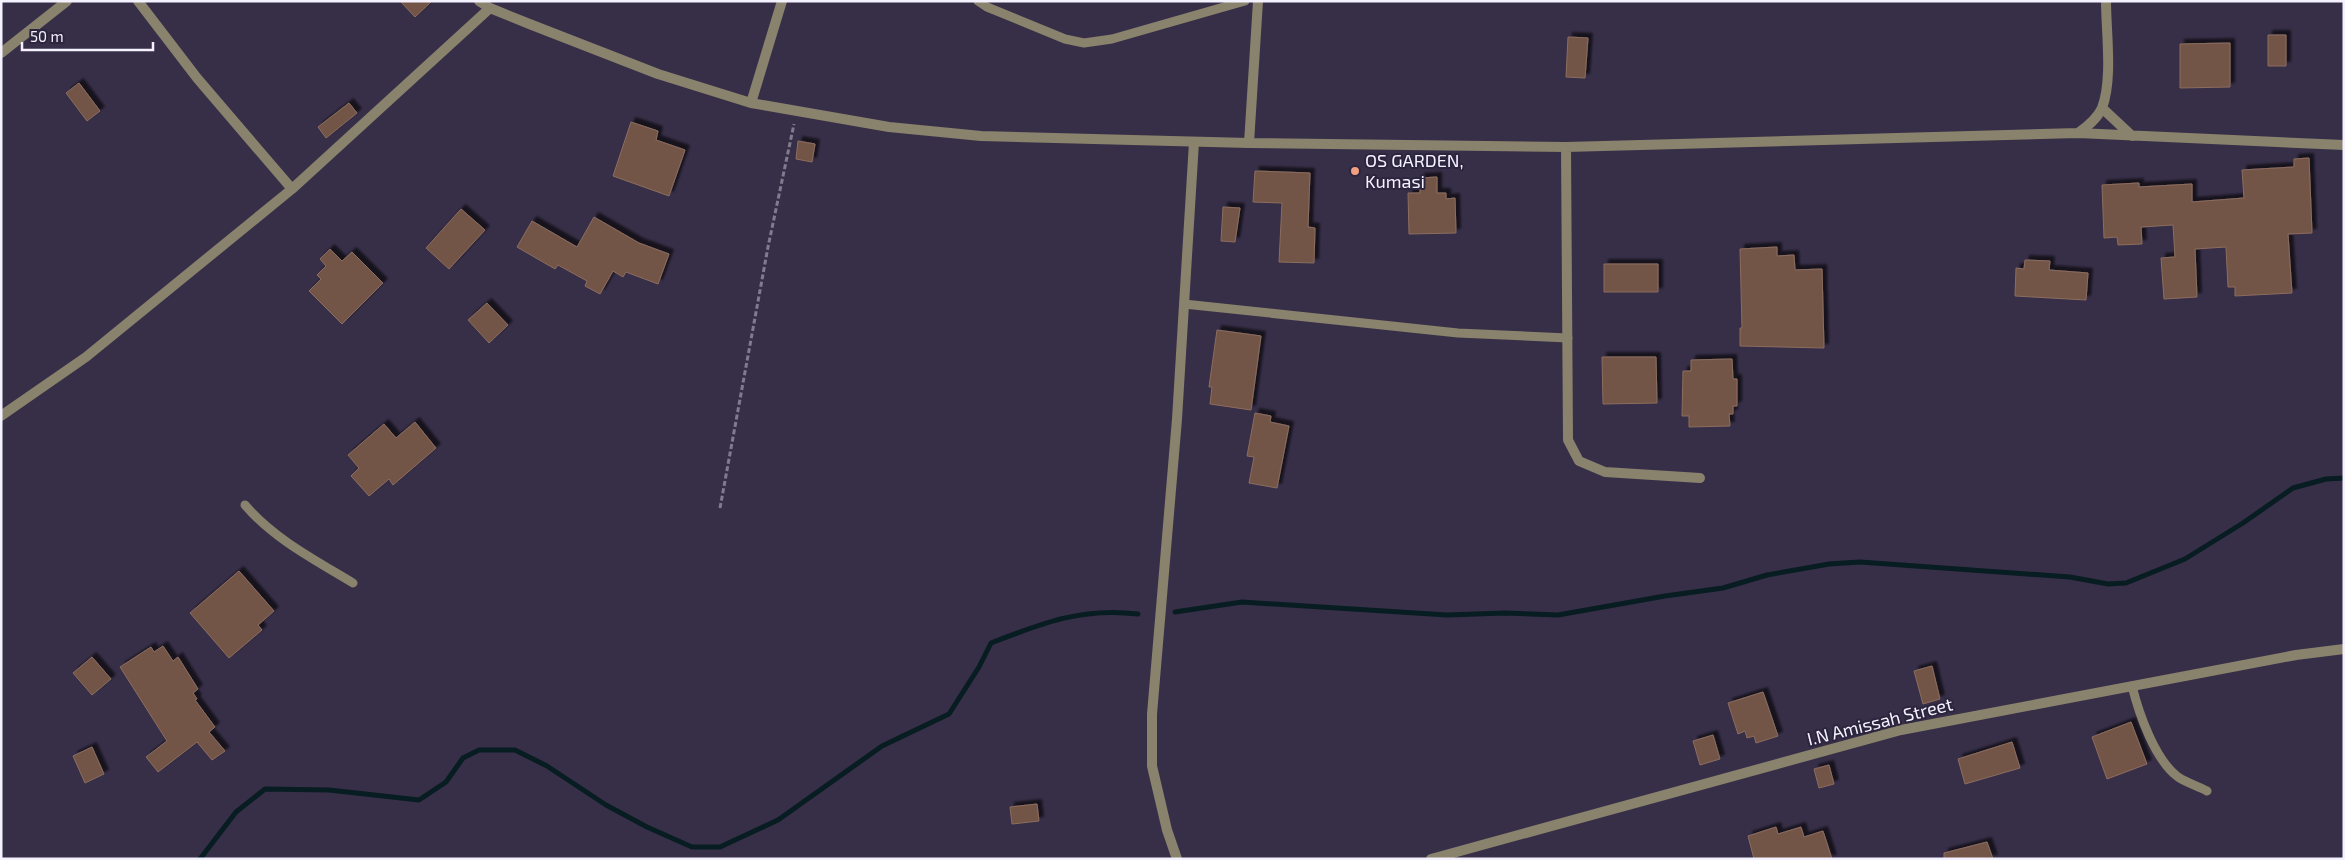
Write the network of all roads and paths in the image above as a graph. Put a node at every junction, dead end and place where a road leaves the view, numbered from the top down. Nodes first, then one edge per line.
1 (138, 1) edge
2 (479, 1) edge
3 (782, 1) edge
4 (978, 1) edge
5 (1245, 1) edge
6 (1258, 1) edge
7 (2106, 1) edge
8 (63, 2) edge
9 (490, 8) junction
10 (1, 53) edge
11 (751, 103) junction
12 (2102, 108) junction
13 (797, 111) junction
14 (2078, 133) junction
15 (2132, 136) junction
16 (1194, 142) junction
17 (1250, 143) junction
18 (2344, 145) edge
19 (1566, 147) junction
20 (292, 189) junction
21 (1184, 304) junction
22 (1568, 338) junction
23 (1, 416) edge
24 (1700, 478) dead end
25 (246, 505) dead end
26 (720, 508) dead end
27 (353, 583) dead end
28 (2344, 649) edge
29 (2132, 686) junction
30 (2207, 791) dead end
31 (1177, 859) edge
32 (1431, 859) edge

1 - 20 street
2 - 9 street
3 - 11 street
4 - 5 lane
6 - 17 street
7 - 12 street
8 - 10 street
9 - 11 street
9 - 20 street
11 - 13 street
12 - 14 street
12 - 15 street
13 - 16 street
13 - 26 path
14 - 15 street
14 - 19 street
15 - 18 street
16 - 17 street
16 - 21 street
17 - 19 street
19 - 22 street
20 - 23 street
21 - 22 lane
21 - 31 street
22 - 24 street
25 - 27 lane
28 - 29 street, I.N Amissah Street
29 - 30 lane
29 - 32 street, I.N Amissah Street

